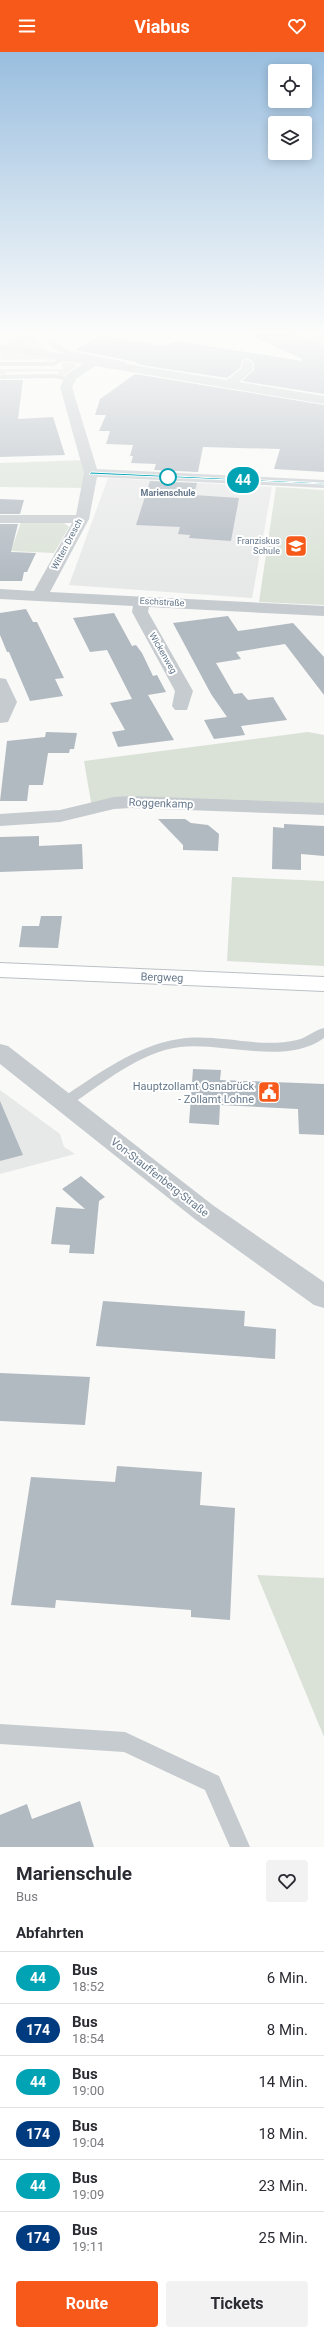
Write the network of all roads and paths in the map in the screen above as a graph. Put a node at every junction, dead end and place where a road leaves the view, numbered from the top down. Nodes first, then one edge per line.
1 (74, 416) edge
2 (91, 473) junction
3 (324, 484) edge
4 (0, 518) edge
5 (82, 519) junction
6 (0, 594) edge
7 (40, 595) junction
8 (141, 601) junction
9 (320, 611) edge
10 (324, 627) edge
11 (0, 683) edge
12 (181, 706) dead end
13 (2, 718) dead end
14 (324, 809) edge
15 (0, 820) edge
16 (0, 970) edge
17 (324, 984) edge
18 (324, 1032) edge
19 (0, 1052) edge
20 (65, 1102) junction
21 (324, 1297) edge
22 (0, 1734) edge
23 (240, 1847) edge

1 - 2 street, Witten Dresch
2 - 3 street
2 - 5 street, Witten Dresch
4 - 5 street
5 - 7 street, Witten Dresch
6 - 7 street, Eschstraße
7 - 8 street, Eschstraße
8 - 9 street, Eschstraße
8 - 12 street, Wickenweg
9 - 10 street
11 - 13 street
14 - 15 street, Roggenkamp
16 - 17 main road, Bergweg
18 - 20 lane
19 - 20 street, Von-Stauffenberg-Straße
20 - 21 street, Von-Stauffenberg-Straße
22 - 23 lane

